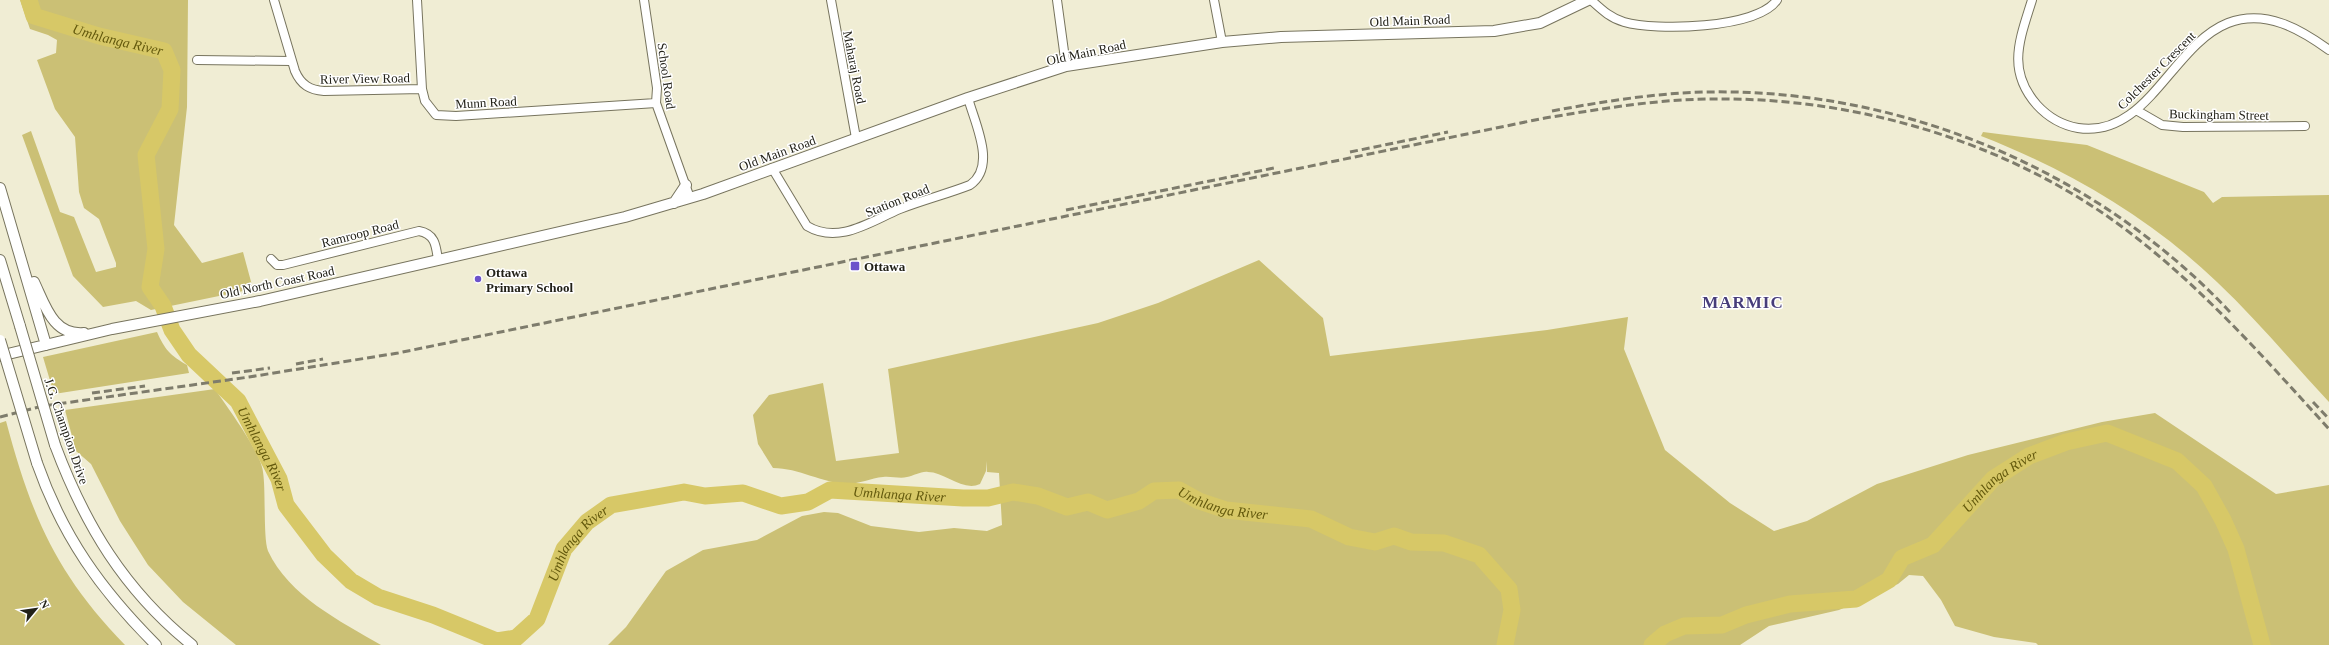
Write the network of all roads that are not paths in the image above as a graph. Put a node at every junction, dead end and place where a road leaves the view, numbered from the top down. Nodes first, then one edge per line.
1 (274, 0) edge
2 (417, 0) edge
3 (644, 0) edge
4 (830, 0) edge
5 (1057, 0) edge
6 (1214, 0) edge
7 (1590, 0) edge
8 (1776, 0) edge
9 (2032, 0) edge
10 (1574, 4) edge
11 (1222, 42) junction
12 (2329, 50) edge
13 (197, 60) dead end
14 (291, 61) junction
15 (1066, 66) junction
16 (422, 89) junction
17 (968, 98) junction
18 (656, 103) junction
19 (2136, 110) junction
20 (2305, 126) dead end
21 (856, 138) junction
22 (772, 168) junction
23 (686, 185) junction
24 (0, 188) edge
25 (690, 198) junction
26 (674, 203) junction
27 (560, 233) joint
28 (22, 259) junction
29 (271, 259) dead end
30 (0, 260) edge
31 (438, 260) junction
32 (112, 329) junction
33 (0, 340) edge
34 (46, 345) junction
35 (0, 356) edge
36 (156, 645) edge
37 (192, 645) edge

1 - 14 street, River View Road
2 - 16 street, Munn Road
3 - 18 street, School Road
4 - 21 street, Maharaj Road
5 - 15 street
6 - 11 street
7 - 8 street
7 - 10 street, Old Main Road
9 - 19 street, Colchester Crescent
10 - 11 street, Old Main Road
11 - 15 street, Old Main Road
12 - 19 street, Colchester Crescent
13 - 14 street
14 - 16 street, River View Road
15 - 17 street, Old Main Road
16 - 18 street, Munn Road
17 - 21 street, Old Main Road
17 - 22 street, Station Road
18 - 23 street, School Road
19 - 20 street, Buckingham Street
21 - 22 street, Old Main Road
22 - 25 street, Old Main Road
23 - 25 street, School Road
23 - 26 street
24 - 28 street
25 - 26 street, Old Main Road
26 - 27 street, Old Main Road
27 - 31 street, Old North Coast Road
28 - 32 street
28 - 34 street
29 - 31 street, Ramroop Road
30 - 37 street, J.G. Champion Drive, bridge
31 - 32 street, Old North Coast Road
32 - 34 street, Old North Coast Road
33 - 36 street, bridge
34 - 35 street, Old North Coast Road

